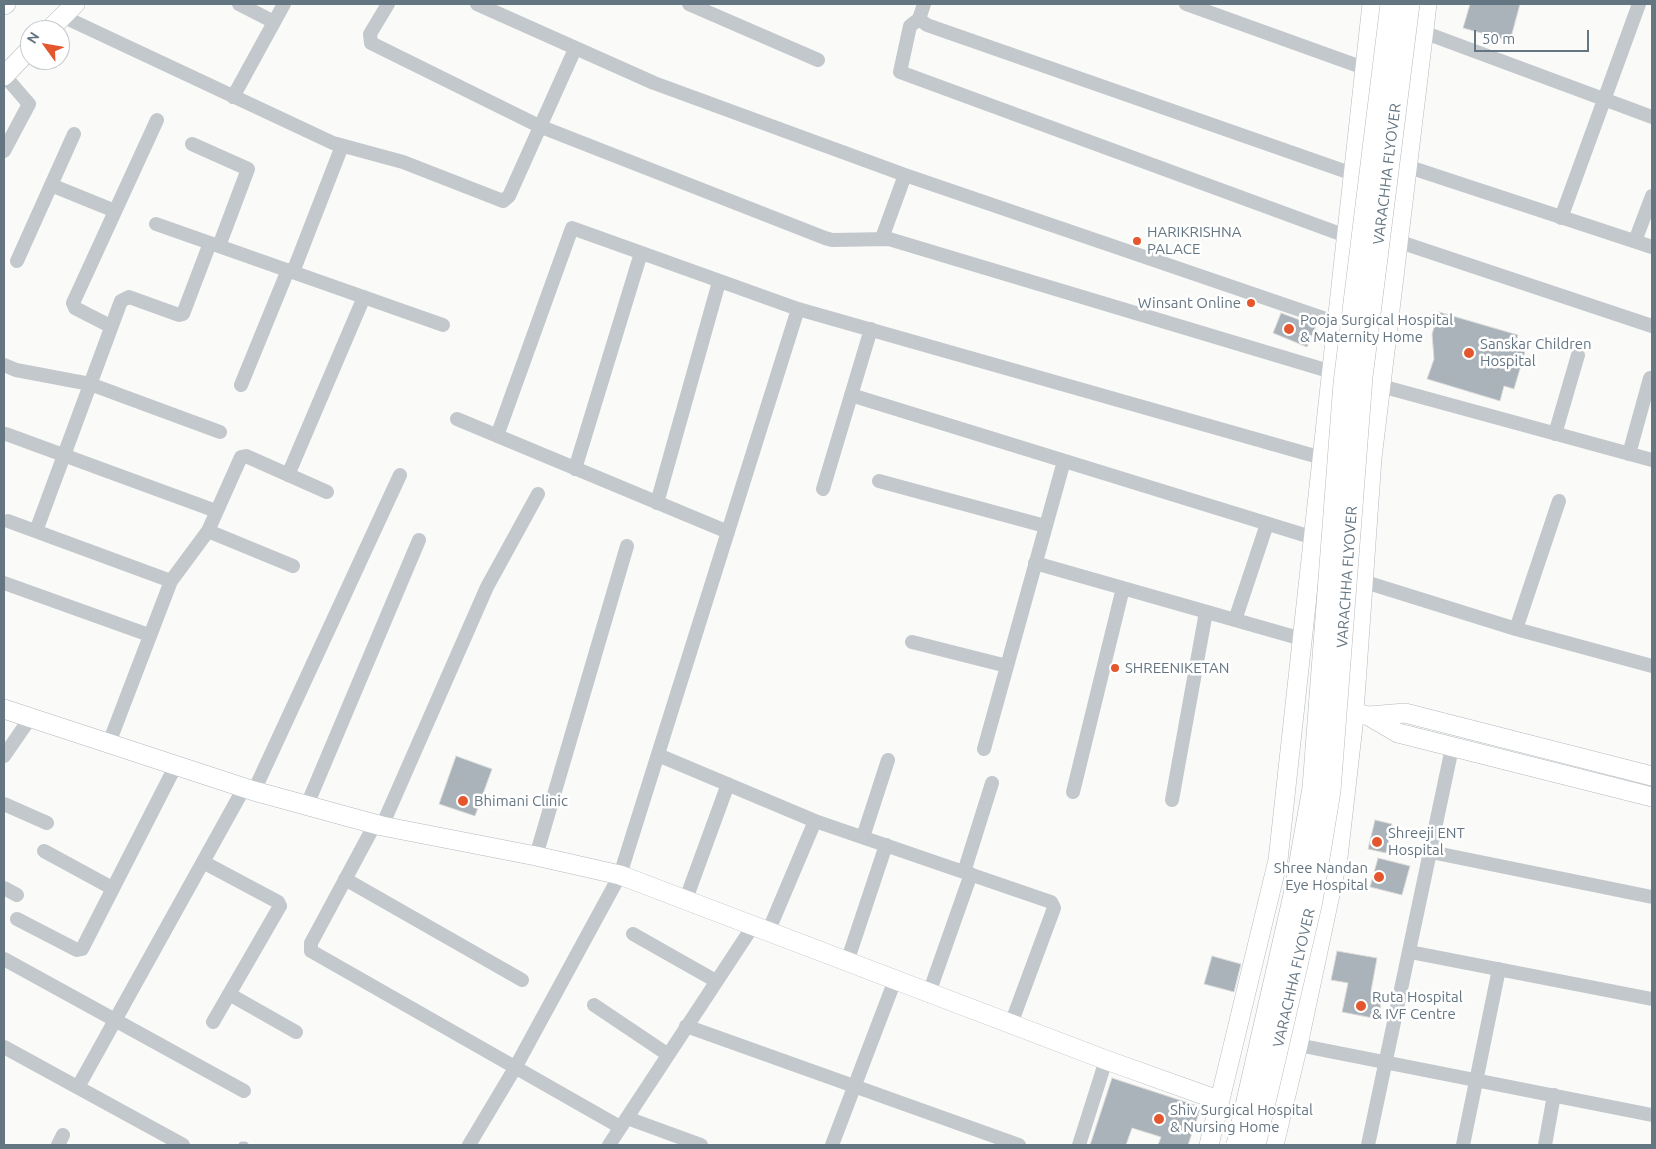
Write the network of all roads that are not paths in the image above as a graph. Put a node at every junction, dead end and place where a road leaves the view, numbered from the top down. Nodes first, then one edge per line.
1 (239, 4) edge
2 (284, 4) edge
3 (388, 4) edge
4 (477, 4) edge
5 (689, 4) edge
6 (924, 4) edge
7 (1186, 4) edge
8 (1372, 4) edge
9 (1391, 4) edge
10 (1409, 4) edge
11 (1427, 4) edge
12 (1639, 4) edge
13 (715, 9) edge
14 (69, 10) edge
15 (919, 19) junction
16 (59, 20) edge
17 (274, 22) junction
18 (1423, 32) junction
19 (575, 49) junction
20 (20, 59) edge
21 (818, 60) dead end
22 (1364, 68) junction
23 (4, 76) edge
24 (233, 96) junction
25 (1604, 100) junction
26 (1652, 117) edge
27 (157, 120) dead end
28 (539, 126) junction
29 (74, 134) dead end
30 (192, 144) dead end
31 (342, 146) junction
32 (4, 151) edge
33 (1409, 167) junction
34 (905, 174) junction
35 (1353, 174) junction
36 (51, 185) junction
37 (1652, 196) edge
38 (115, 211) junction
39 (1560, 218) junction
40 (156, 224) dead end
41 (1346, 236) junction
42 (882, 238) junction
43 (1635, 241) junction
44 (1400, 242) junction
45 (215, 244) junction
46 (1652, 247) edge
47 (641, 253) junction
48 (17, 261) dead end
49 (290, 271) junction
50 (719, 282) junction
51 (364, 297) junction
52 (798, 309) junction
53 (1338, 323) junction
54 (443, 325) dead end
55 (110, 326) junction
56 (1652, 326) edge
57 (871, 329) junction
58 (1578, 355) dead end
59 (4, 365) edge
60 (1332, 372) junction
61 (1650, 378) dead end
62 (90, 384) junction
63 (241, 385) dead end
64 (1382, 386) junction
65 (851, 395) junction
66 (457, 419) dead end
67 (220, 432) dead end
68 (6, 434) dead end
69 (1555, 434) junction
70 (497, 436) junction
71 (1629, 454) junction
72 (64, 456) junction
73 (1322, 458) junction
74 (1652, 460) edge
75 (1064, 461) junction
76 (575, 469) junction
77 (288, 475) junction
78 (400, 475) dead end
79 (879, 482) dead end
80 (822, 489) dead end
81 (327, 492) dead end
82 (538, 494) dead end
83 (1559, 501) dead end
84 (657, 502) junction
85 (216, 511) junction
86 (8, 521) dead end
87 (1267, 524) junction
88 (1046, 526) junction
89 (208, 531) junction
90 (36, 532) junction
91 (728, 532) junction
92 (1314, 538) junction
93 (419, 540) dead end
94 (627, 546) dead end
95 (1035, 562) junction
96 (293, 566) dead end
97 (1362, 581) junction
98 (171, 582) junction
99 (4, 583) edge
100 (1123, 588) junction
101 (1206, 612) junction
102 (1235, 620) junction
103 (1516, 628) junction
104 (149, 635) junction
105 (1302, 639) junction
106 (912, 642) dead end
107 (1007, 666) junction
108 (1652, 666) edge
109 (1295, 701) junction
110 (4, 708) edge
111 (1362, 714) junction
112 (31, 717) junction
113 (108, 742) junction
114 (1452, 748) junction
115 (984, 749) dead end
116 (658, 755) junction
117 (4, 756) edge
118 (888, 760) dead end
119 (176, 765) junction
120 (1652, 776) edge
121 (992, 783) dead end
122 (728, 784) junction
123 (249, 789) junction
124 (1073, 792) dead end
125 (1652, 797) edge
126 (1172, 800) dead end
127 (4, 804) edge
128 (307, 805) junction
129 (815, 821) junction
130 (47, 823) dead end
131 (378, 825) junction
132 (863, 837) junction
133 (886, 845) junction
134 (44, 851) dead end
135 (1431, 852) junction
136 (536, 856) junction
137 (203, 862) junction
138 (968, 873) junction
139 (620, 875) junction
140 (345, 879) junction
141 (4, 888) edge
142 (112, 888) junction
143 (17, 895) dead end
144 (1652, 897) edge
145 (686, 899) junction
146 (17, 919) dead end
147 (761, 929) junction
148 (633, 934) dead end
149 (1410, 952) junction
150 (4, 959) edge
151 (846, 962) junction
152 (1499, 969) junction
153 (522, 980) dead end
154 (895, 980) junction
155 (716, 981) junction
156 (930, 993) junction
157 (228, 994) junction
158 (1652, 999) edge
159 (594, 1005) dead end
160 (116, 1020) junction
161 (213, 1022) dead end
162 (1011, 1024) junction
163 (686, 1026) junction
164 (296, 1032) dead end
165 (1298, 1045) junction
166 (4, 1047) edge
167 (667, 1054) junction
168 (1106, 1060) junction
169 (1384, 1061) junction
170 (515, 1068) junction
171 (1476, 1080) junction
172 (853, 1086) junction
173 (78, 1087) junction
174 (244, 1092) dead end
175 (1554, 1096) junction
176 (1218, 1100) junction
177 (1652, 1115) edge
178 (624, 1123) junction
179 (183, 1145) edge
180 (469, 1145) edge
181 (609, 1145) edge
182 (701, 1145) edge
183 (832, 1145) edge
184 (1019, 1145) edge
185 (1079, 1145) edge
186 (1209, 1145) edge
187 (1236, 1145) edge
188 (1255, 1145) edge
189 (1274, 1145) edge
190 (1368, 1145) edge
191 (1463, 1145) edge
192 (1545, 1145) edge

1 - 17 street
2 - 17 street
3 - 28 street
4 - 19 street
5 - 13 street
6 - 15 street
7 - 22 street
8 - 22 street
9 - 187 main road, VARACHHA FLYOVER, bridge
10 - 188 main road, VARACHHA FLYOVER, bridge
11 - 18 street
12 - 25 street
13 - 21 street
14 - 16 street
14 - 24 street
15 - 35 street
15 - 41 street
17 - 24 street
18 - 25 street
18 - 33 street
19 - 28 street
19 - 34 street
20 - 23 street
22 - 35 street
23 - 32 street
24 - 31 street
25 - 26 street
25 - 39 street
27 - 38 street
28 - 31 street
28 - 42 street
29 - 36 street
30 - 45 street
31 - 49 street
33 - 39 street
33 - 44 street
34 - 42 street
34 - 53 street
35 - 41 street
36 - 38 street
36 - 48 street
37 - 43 street
38 - 55 street
39 - 43 street
40 - 45 street
41 - 44 street
41 - 53 street
42 - 60 street
43 - 46 street
44 - 56 street
44 - 64 street
45 - 49 street
45 - 55 street
47 - 50 street
47 - 70 street
47 - 76 street
49 - 51 street
49 - 63 street
50 - 52 street
50 - 84 street
51 - 54 street
51 - 77 street
52 - 57 street
52 - 91 street
53 - 60 street
55 - 62 street
57 - 65 street
57 - 73 street
58 - 69 street
59 - 62 street
60 - 73 street
61 - 71 street
62 - 67 street
62 - 72 street
64 - 69 street
64 - 97 street
65 - 75 street
65 - 80 street
66 - 70 street
68 - 72 street
69 - 71 street
70 - 76 street
71 - 74 street
72 - 85 street
72 - 90 street
73 - 92 street
75 - 87 street
75 - 88 street
76 - 84 street
77 - 81 street
77 - 85 street
78 - 123 street
79 - 88 street
82 - 131 street
83 - 103 street
84 - 91 street
85 - 89 street
86 - 90 street
87 - 92 street
87 - 102 street
88 - 95 street
89 - 96 street
89 - 98 street
90 - 98 street
91 - 116 street
92 - 105 street
93 - 128 street
94 - 136 street
95 - 100 street
95 - 107 street
97 - 103 street
97 - 111 street
98 - 104 street
99 - 104 street
100 - 101 street
100 - 124 street
101 - 102 street
101 - 126 street
102 - 105 street
103 - 108 street
104 - 113 street
105 - 109 street
106 - 107 street
107 - 115 street
109 - 111 street
109 - 176 street
110 - 112 street
111 - 114 street
111 - 120 street
111 - 165 street
112 - 113 street
112 - 117 street
113 - 119 street
114 - 125 street
114 - 135 street
116 - 122 street
116 - 139 street
118 - 132 street
119 - 123 street
119 - 142 street
121 - 138 street
122 - 129 street
122 - 145 street
123 - 128 street
123 - 137 street
127 - 130 street
128 - 131 street
129 - 132 street
129 - 147 street
131 - 136 street
131 - 140 street
132 - 133 street
133 - 138 street
133 - 151 street
134 - 142 street
135 - 144 street
135 - 149 street
136 - 139 street
137 - 157 street
137 - 160 street
138 - 156 street
138 - 162 street
139 - 145 street
139 - 170 street
140 - 153 street
140 - 170 street
141 - 143 street
142 - 146 street
145 - 147 street
147 - 151 street
147 - 155 street
148 - 155 street
149 - 152 street
149 - 169 street
150 - 160 street
151 - 154 street
152 - 158 street
152 - 171 street
154 - 156 street
154 - 172 street
155 - 163 street
156 - 162 street
157 - 161 street
157 - 164 street
159 - 167 street
160 - 173 street
160 - 174 street
162 - 168 street
163 - 167 street
163 - 172 street
165 - 169 street
165 - 189 street
166 - 173 street
167 - 178 street
168 - 176 street
168 - 185 street
169 - 171 street
169 - 190 street
170 - 178 street
170 - 180 street
171 - 175 street
171 - 191 street
172 - 183 street
172 - 184 street
173 - 179 street
175 - 177 street
175 - 192 street
176 - 186 street
178 - 181 street
178 - 182 street

